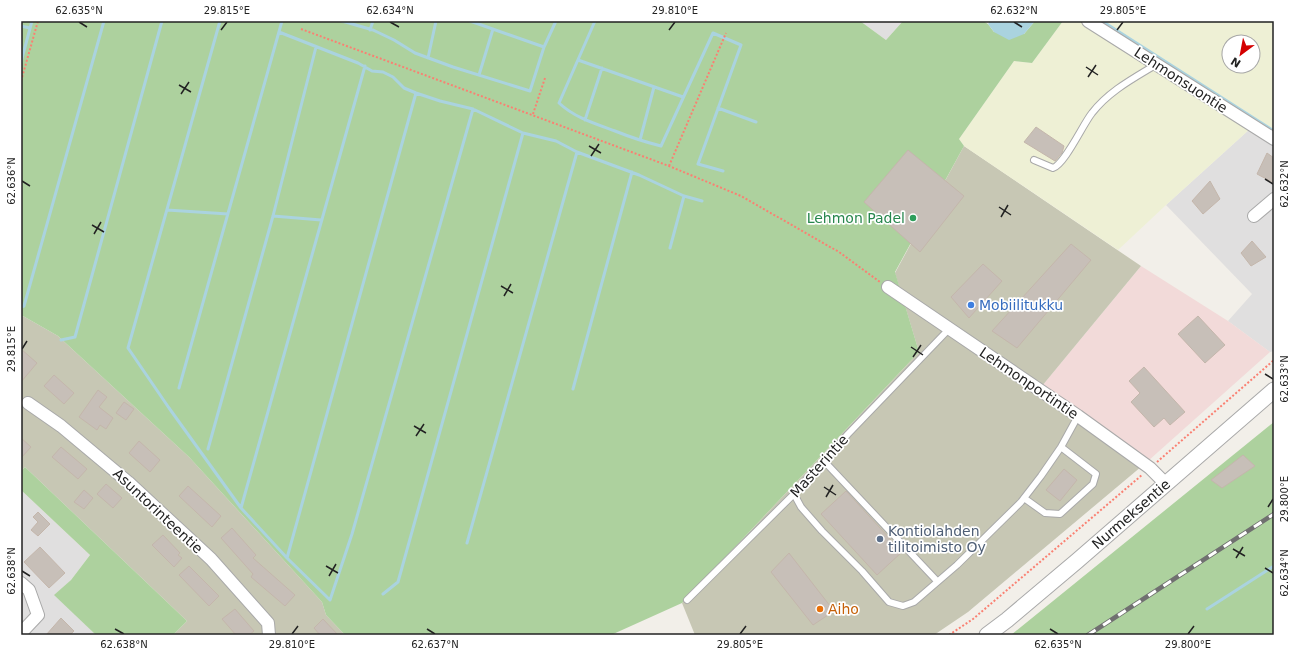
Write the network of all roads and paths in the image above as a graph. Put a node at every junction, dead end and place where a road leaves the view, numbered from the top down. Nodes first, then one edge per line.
1 (38, 21) edge
2 (1088, 21) edge
3 (301, 29) dead end
4 (726, 33) dead end
5 (1157, 64) junction
6 (545, 78) dead end
7 (21, 81) edge
8 (533, 114) junction
9 (1274, 140) edge
10 (1034, 160) dead end
11 (669, 166) junction
12 (1274, 199) edge
13 (1254, 216) dead end
14 (888, 287) joint
15 (949, 329) junction
16 (1274, 360) edge
17 (1274, 390) edge
18 (28, 403) dead end
19 (1078, 416) junction
20 (1061, 447) junction
21 (1160, 460) dead end
22 (824, 461) junction
23 (1141, 476) dead end
24 (1166, 484) junction
25 (794, 494) junction
26 (1024, 498) junction
27 (938, 581) junction
28 (21, 583) edge
29 (687, 600) dead end
30 (21, 633) edge
31 (269, 635) edge
32 (949, 635) edge
33 (987, 635) edge

1 - 7 path
2 - 5 street, Lehmonsuontie
3 - 8 path
4 - 11 path
5 - 9 street, Lehmonsuontie
5 - 10 lane
6 - 8 path
8 - 11 path
11 - 14 path
12 - 13 street
14 - 15 street, Lehmonportintie
15 - 19 street, Lehmonportintie
15 - 22 lane, Masterintie
16 - 21 path
17 - 24 street, Nurmeksentie
18 - 31 street, Asuntorinteentie
19 - 20 lane
19 - 24 street, Lehmonportintie
20 - 26 lane
20 - 26 lane
22 - 25 lane, Masterintie
22 - 27 lane
23 - 32 path
24 - 33 street, Nurmeksentie
25 - 27 lane
25 - 29 lane, Masterintie
26 - 27 lane
28 - 30 street

